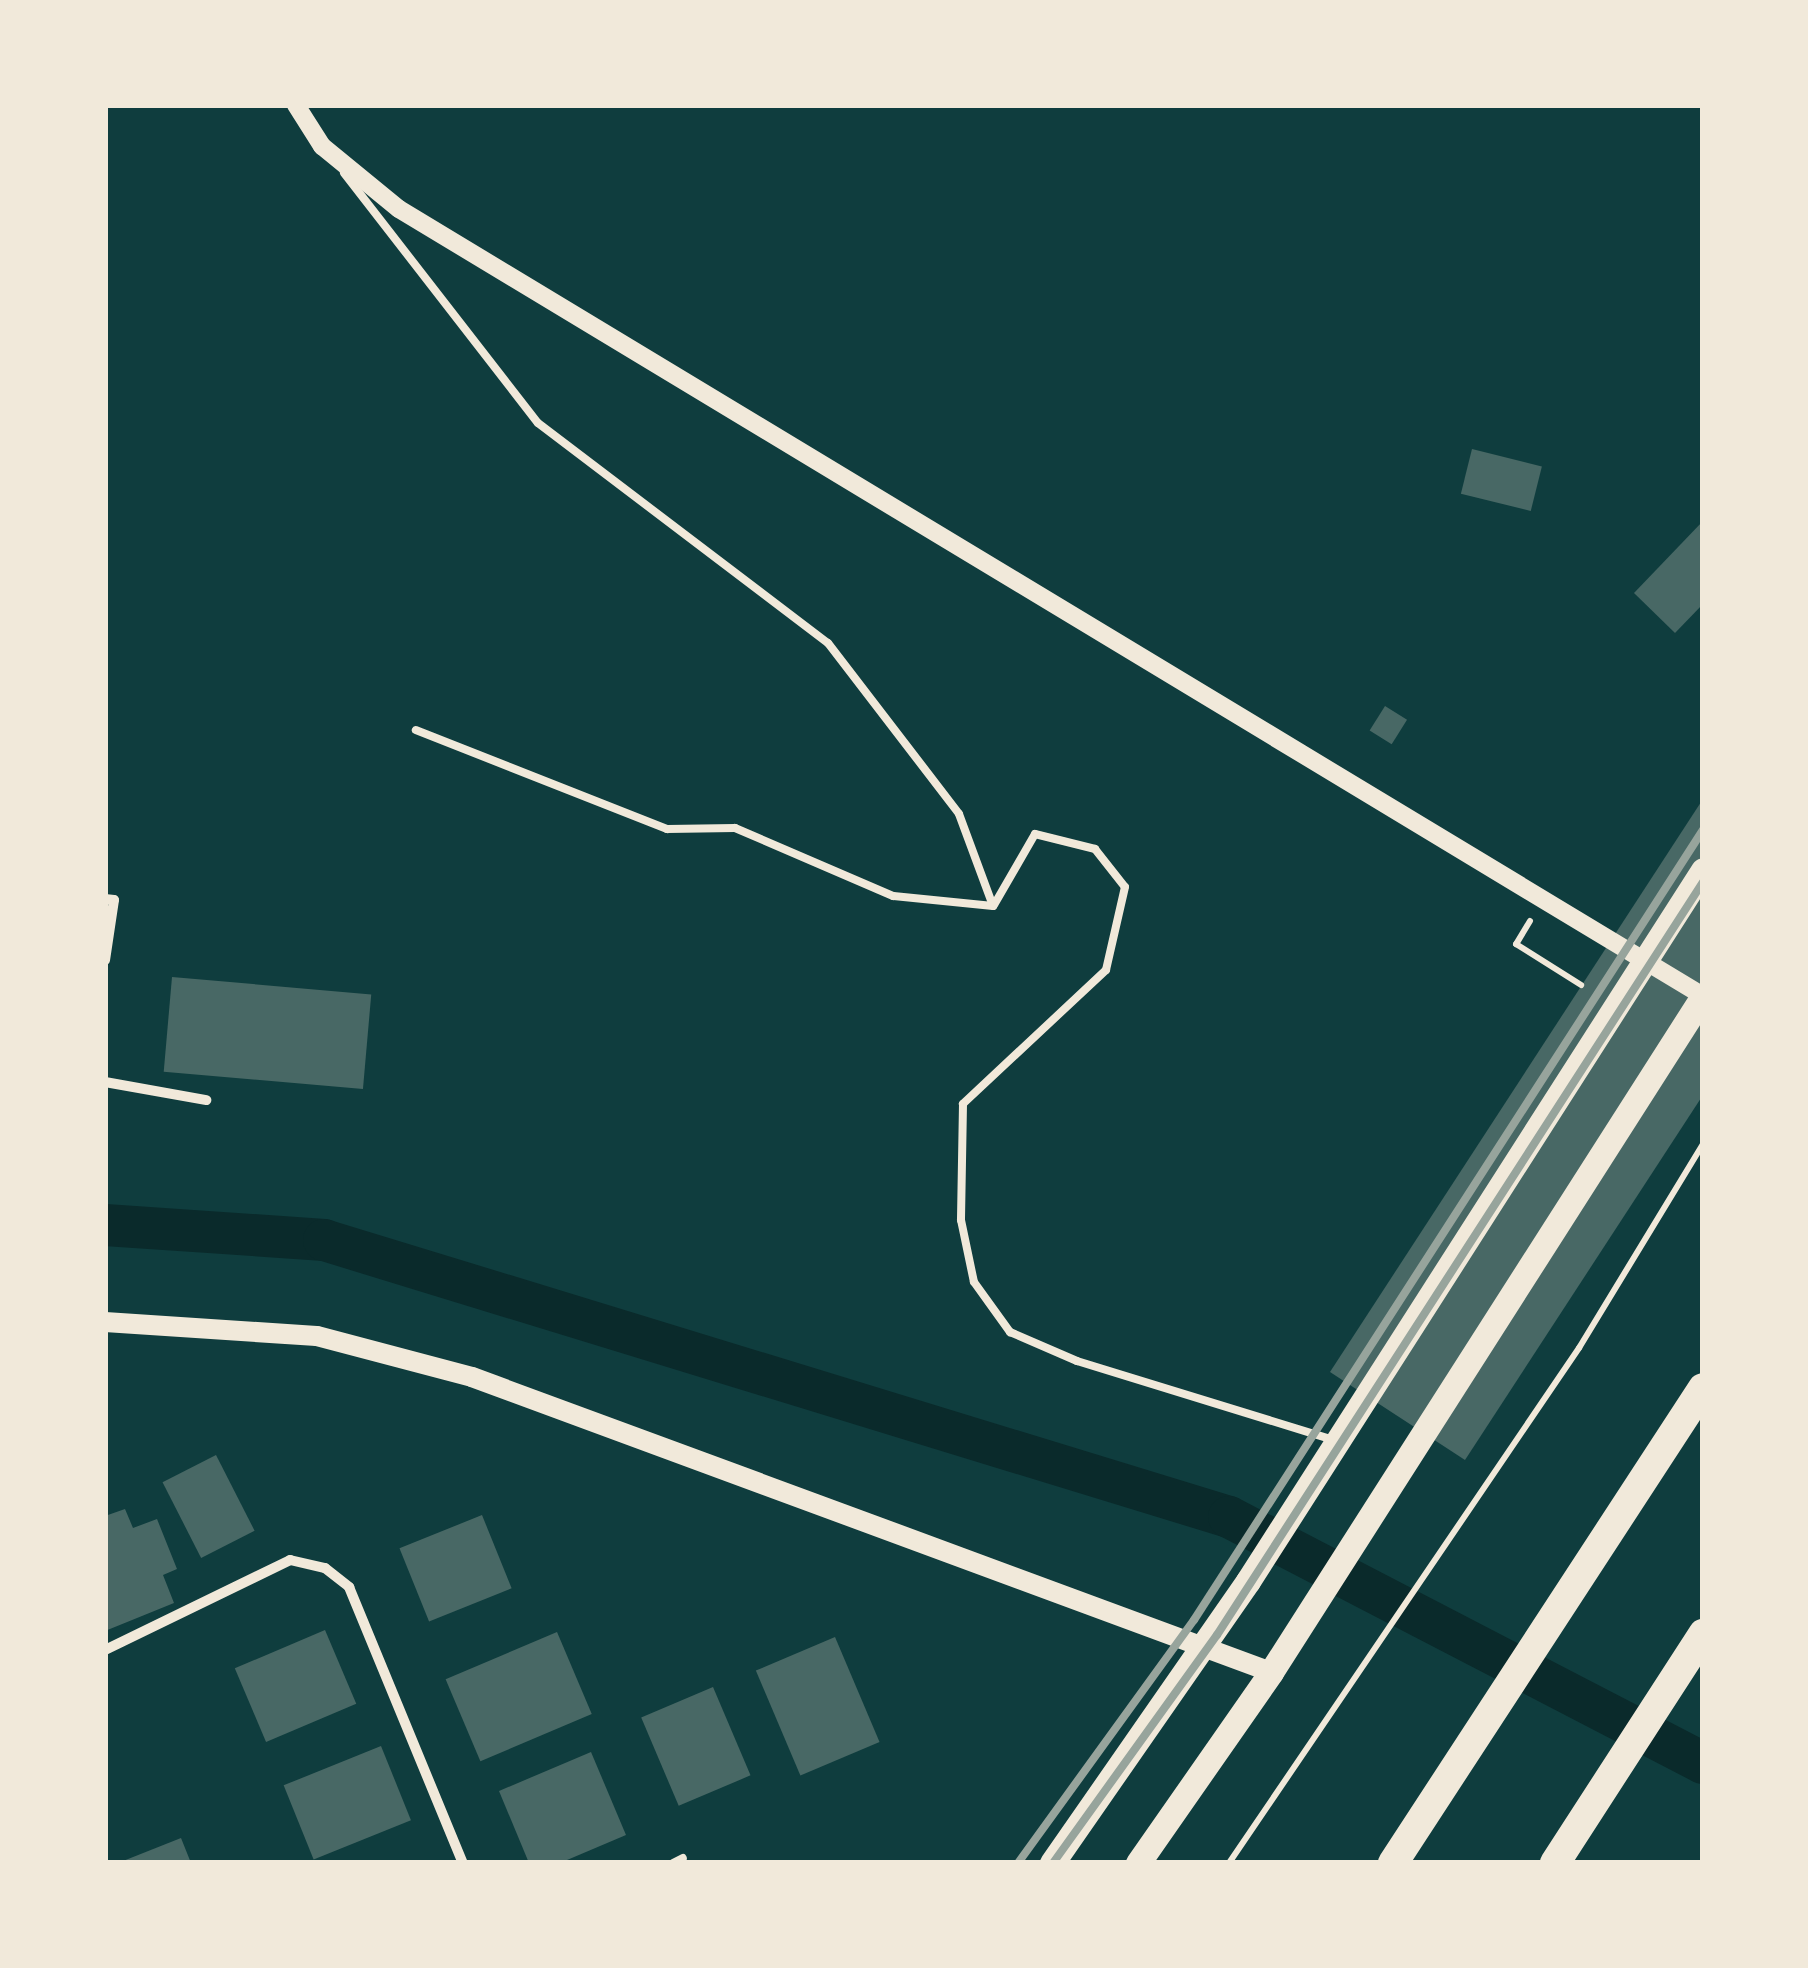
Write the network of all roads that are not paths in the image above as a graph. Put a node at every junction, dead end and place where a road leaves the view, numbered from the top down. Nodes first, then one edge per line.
1 (296, 105) edge
2 (322, 146) junction
3 (416, 730) dead end
4 (1703, 870) edge
5 (105, 899) edge
6 (993, 906) junction
7 (105, 960) edge
8 (1644, 964) junction
9 (1703, 996) edge
10 (105, 1082) edge
11 (206, 1100) dead end
12 (105, 1322) edge
13 (1703, 1388) edge
14 (1332, 1450) junction
15 (1701, 1636) edge
16 (1202, 1647) junction
17 (105, 1650) edge
18 (1271, 1672) junction
19 (683, 1858) dead end
20 (463, 1863) edge
21 (673, 1863) edge
22 (1052, 1863) edge
23 (1138, 1863) edge
24 (1393, 1863) edge
25 (1555, 1863) edge

1 - 2 street
2 - 6 lane
2 - 8 street
3 - 6 lane
4 - 8 main road
5 - 7 street
6 - 14 lane
8 - 9 street
8 - 14 main road
9 - 18 main road
10 - 11 street
12 - 16 main road
13 - 24 highway
14 - 16 main road
15 - 25 highway
16 - 18 main road
16 - 22 main road
17 - 20 street
18 - 23 main road
19 - 21 lane

